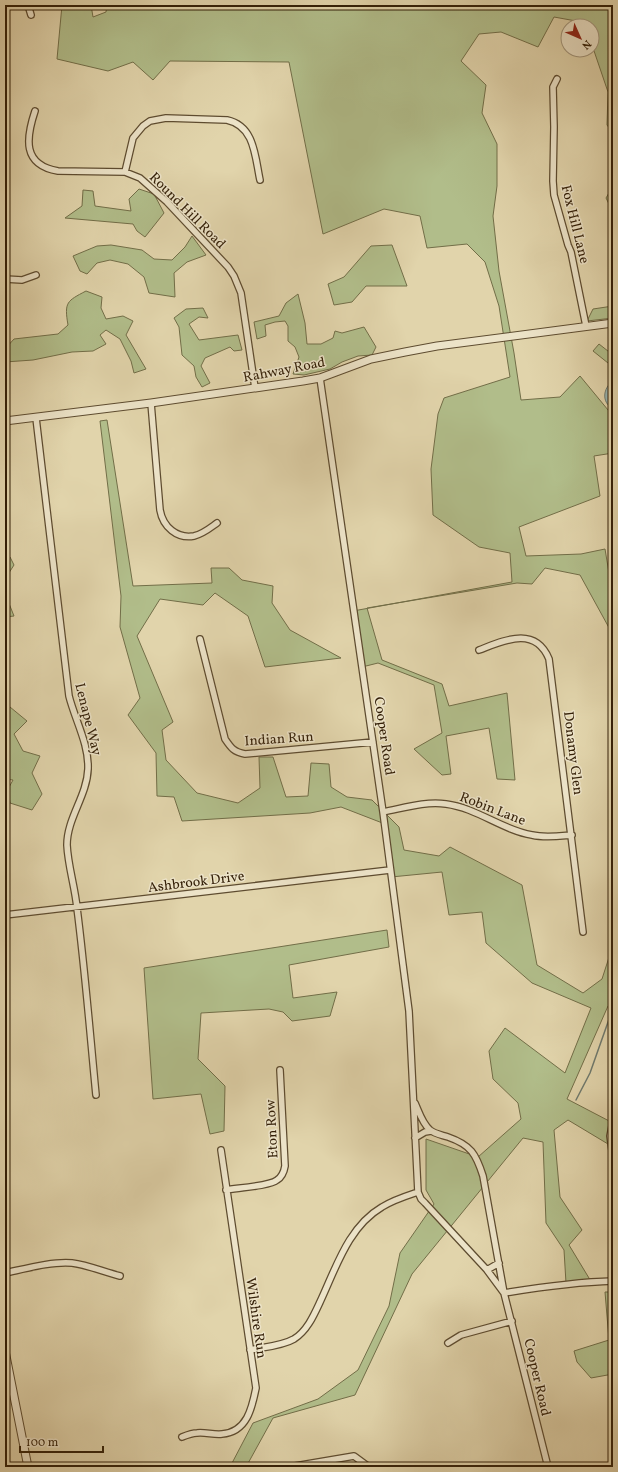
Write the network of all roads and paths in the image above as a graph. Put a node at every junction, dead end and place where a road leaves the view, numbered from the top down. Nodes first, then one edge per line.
1 (28, 5) edge
2 (31, 15) dead end
3 (557, 79) dead end
4 (35, 111) dead end
5 (125, 172) junction
6 (260, 180) dead end
7 (36, 275) dead end
8 (5, 279) edge
9 (613, 323) edge
10 (586, 326) junction
11 (320, 378) junction
12 (255, 388) junction
13 (151, 403) junction
14 (36, 418) junction
15 (5, 421) edge
16 (217, 523) dead end
17 (200, 639) dead end
18 (479, 650) dead end
19 (373, 742) junction
20 (383, 812) junction
21 (572, 835) junction
22 (390, 870) junction
23 (77, 907) junction
24 (5, 915) edge
25 (583, 932) dead end
26 (280, 1070) dead end
27 (96, 1095) dead end
28 (413, 1099) junction
29 (613, 1121) edge
30 (431, 1131) junction
31 (415, 1138) junction
32 (221, 1150) dead end
33 (613, 1158) edge
34 (226, 1190) junction
35 (418, 1192) junction
36 (500, 1263) junction
37 (487, 1270) junction
38 (5, 1273) edge
39 (120, 1276) dead end
40 (613, 1282) edge
41 (504, 1293) junction
42 (512, 1321) junction
43 (448, 1343) dead end
44 (250, 1350) junction
45 (5, 1351) edge
46 (7, 1366) edge
47 (182, 1437) dead end
48 (28, 1467) edge
49 (289, 1467) edge
50 (369, 1467) edge
51 (548, 1467) edge

1 - 2 street
3 - 10 street, Fox Hill Lane
4 - 5 street, Round Hill Road
5 - 6 street
5 - 12 street, Round Hill Road
7 - 8 street
9 - 10 street, Rahway Road
10 - 11 street, Rahway Road
11 - 12 street, Rahway Road
11 - 19 street, Cooper Road
12 - 13 street, Rahway Road
13 - 14 street, Rahway Road
13 - 16 street
14 - 15 street, Rahway Road
14 - 23 street, Lenape Way
17 - 19 street, Indian Run
18 - 21 street, Donamy Glen
19 - 20 street, Cooper Road
20 - 21 street, Robin Lane
20 - 22 street, Cooper Road
21 - 25 street, Donamy Glen
22 - 23 street, Ashbrook Drive
22 - 28 street, Cooper Road
23 - 24 street, Ashbrook Drive
23 - 27 street, Lenape Way
26 - 34 street, Eton Row
28 - 30 street, Cooper Road
28 - 31 street, Cooper Road
29 - 33 street
30 - 31 street
30 - 36 street, Cooper Road
31 - 35 street, Cooper Road
32 - 34 street, Wilshire Run
34 - 44 street, Wilshire Run
35 - 37 street, Cooper Road
35 - 44 street
36 - 37 street
36 - 41 street, Cooper Road
37 - 41 street, Cooper Road
38 - 39 street
40 - 41 street
41 - 42 street, Cooper Road
42 - 43 street
42 - 51 street, Cooper Road
44 - 47 street, Wilshire Run
45 - 46 street
46 - 48 street
49 - 50 street

